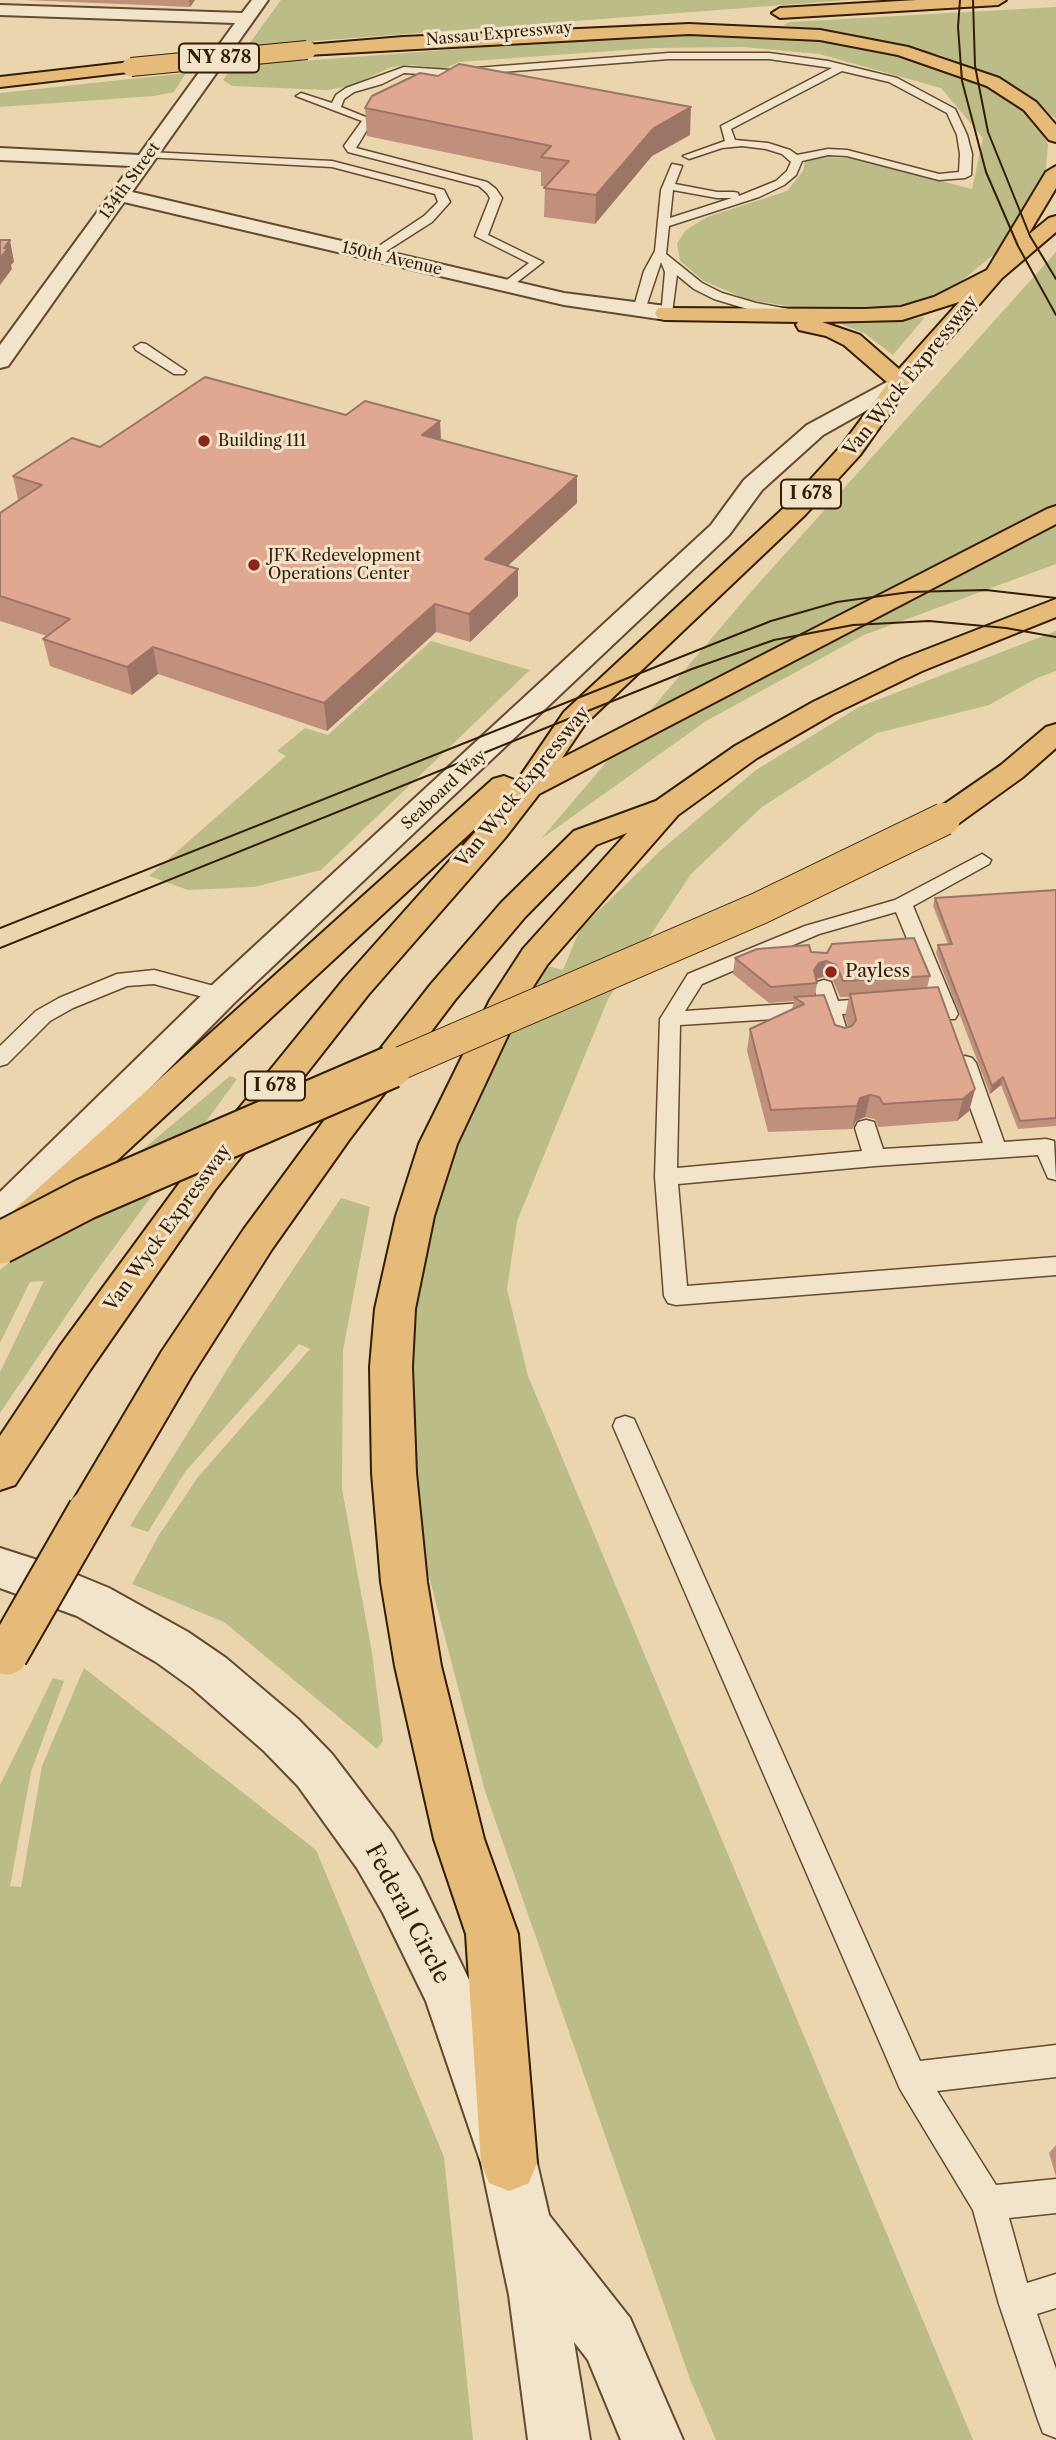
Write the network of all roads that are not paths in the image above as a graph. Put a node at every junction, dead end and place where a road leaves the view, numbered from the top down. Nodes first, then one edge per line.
1 (260, 0) edge
2 (999, 0) edge
3 (0, 10) edge
4 (121, 14) junction
5 (247, 19) junction
6 (27, 27) dead end
7 (378, 44) junction
8 (841, 66) junction
9 (466, 71) junction
10 (450, 73) junction
11 (482, 80) edge
12 (0, 82) edge
13 (442, 82) edge
14 (301, 96) dead end
15 (367, 96) junction
16 (335, 108) junction
17 (373, 117) junction
18 (1056, 136) edge
19 (726, 144) junction
20 (689, 156) edge
21 (3, 157) edge
22 (147, 158) junction
23 (794, 159) junction
24 (676, 166) dead end
25 (1056, 172) edge
26 (669, 184) junction
27 (120, 195) junction
28 (755, 195) junction
29 (1056, 222) edge
30 (665, 223) junction
31 (374, 255) junction
32 (664, 256) junction
33 (995, 274) junction
34 (507, 286) junction
35 (639, 310) junction
36 (666, 313) junction
37 (809, 316) junction
38 (141, 347) dead end
39 (0, 361) edge
40 (178, 371) dead end
41 (900, 382) junction
42 (1056, 514) edge
43 (1056, 607) edge
44 (574, 718) junction
45 (1056, 733) edge
46 (527, 789) junction
47 (667, 808) junction
48 (982, 860) dead end
49 (902, 904) junction
50 (812, 930) junction
51 (815, 950) edge
52 (824, 987) dead end
53 (222, 995) junction
54 (943, 1000) junction
55 (918, 1002) edge
56 (893, 1004) edge
57 (831, 1008) junction
58 (670, 1019) junction
59 (840, 1041) edge
60 (0, 1059) edge
61 (866, 1128) edge
62 (1051, 1148) edge
63 (996, 1150) junction
64 (875, 1158) junction
65 (1056, 1172) edge
66 (666, 1177) junction
67 (0, 1216) edge
68 (0, 1243) edge
69 (1056, 1266) edge
70 (625, 1426) dead end
71 (0, 1472) edge
72 (0, 1568) edge
73 (4, 1660) edge
74 (1056, 2062) edge
75 (911, 2078) junction
76 (509, 2164) junction
77 (1056, 2196) edge
78 (988, 2203) junction
79 (525, 2230) junction
80 (1056, 2291) edge
81 (1016, 2304) junction
82 (1056, 2420) edge
83 (559, 2440) edge
84 (652, 2440) edge

1 - 5 street, 134th Street
2 - 7 highway, Nassau Expressway / NY 878
3 - 4 street
4 - 5 street
4 - 6 street
5 - 22 street, 134th Street
7 - 12 highway, Nassau Expressway / NY 878, bridge
7 - 18 highway
8 - 9 lane
8 - 19 lane
8 - 23 lane
9 - 10 lane
9 - 11 lane
10 - 13 lane
10 - 15 lane
14 - 16 lane
15 - 16 lane
15 - 17 lane
16 - 17 lane
17 - 34 lane
19 - 20 lane
19 - 23 lane
19 - 26 lane
21 - 22 street
22 - 27 street, 134th Street
22 - 31 lane
23 - 28 lane
24 - 26 lane
25 - 33 highway
26 - 28 lane
26 - 30 lane
27 - 31 street, 150th Avenue
27 - 39 street, 134th Street
28 - 30 lane
29 - 33 highway, Van Wyck Expressway / I 678
30 - 32 lane
31 - 34 street, 150th Avenue
32 - 35 lane
32 - 36 lane
32 - 37 lane
33 - 37 highway
33 - 41 highway, Van Wyck Expressway / I 678
34 - 35 street, 150th Avenue
35 - 36 street, 150th Avenue
36 - 37 highway
36 - 41 highway
38 - 40 lane
41 - 44 highway, Van Wyck Expressway / I 678
41 - 53 street, Seaboard Way
42 - 46 highway
43 - 47 highway
44 - 46 highway, Van Wyck Expressway / I 678
44 - 68 highway
45 - 68 highway, bridge
46 - 71 highway, Van Wyck Expressway / I 678
47 - 73 highway, bridge
47 - 76 highway
48 - 49 lane
49 - 50 lane
49 - 54 lane
50 - 51 lane
50 - 58 lane
52 - 57 lane
53 - 60 lane
53 - 67 street, Seaboard Way
54 - 55 lane
54 - 63 lane
56 - 57 lane
57 - 58 lane
57 - 59 lane
58 - 66 lane
61 - 64 lane
62 - 63 lane
62 - 65 lane
63 - 64 lane
64 - 66 lane
66 - 69 lane
70 - 75 lane
72 - 76 street, Federal Circle
74 - 75 lane
75 - 78 lane
76 - 79 street, Federal Circle
77 - 78 lane
78 - 81 lane
79 - 83 street, Federal Circle
79 - 84 street
80 - 81 lane
81 - 82 lane

